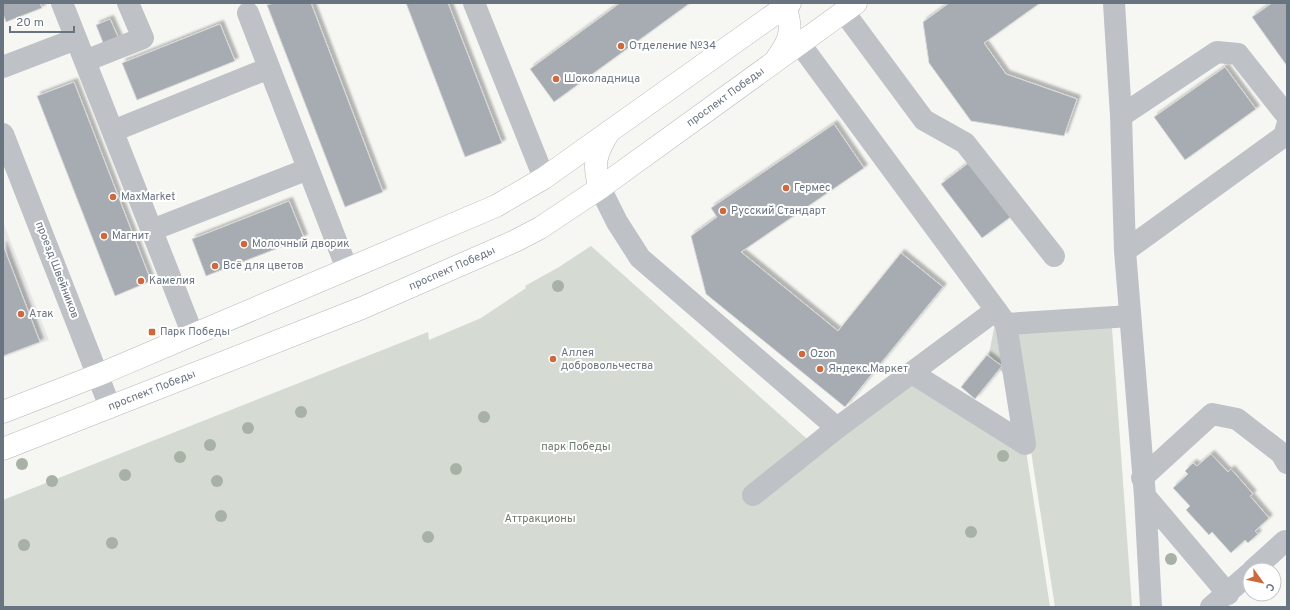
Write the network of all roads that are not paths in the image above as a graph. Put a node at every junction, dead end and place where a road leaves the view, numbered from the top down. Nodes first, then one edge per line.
1 (62, 3) edge
2 (128, 3) edge
3 (474, 3) edge
4 (1114, 3) edge
5 (786, 4) edge
6 (850, 7) edge
7 (248, 13) dead end
8 (76, 39) junction
9 (800, 44) junction
10 (85, 61) junction
11 (774, 63) junction
12 (3, 68) edge
13 (269, 68) junction
14 (1122, 116) junction
15 (1287, 116) edge
16 (1287, 126) edge
17 (611, 130) junction
18 (113, 131) junction
19 (3, 134) edge
20 (308, 169) junction
21 (544, 178) junction
22 (600, 188) junction
23 (152, 230) junction
24 (1125, 251) junction
25 (1054, 256) dead end
26 (347, 269) junction
27 (1130, 316) junction
28 (1001, 317) junction
29 (193, 335) junction
30 (912, 373) junction
31 (98, 375) junction
32 (110, 407) junction
33 (3, 412) edge
34 (837, 428) junction
35 (3, 450) edge
36 (1287, 463) edge
37 (1144, 487) junction
38 (753, 495) dead end
39 (1286, 539) edge
40 (1262, 562) edge
41 (1242, 580) edge
42 (1220, 600) edge
43 (1151, 607) edge

1 - 8 street
2 - 10 street
3 - 21 street
4 - 14 street
5 - 11 main road
5 - 17 main road
6 - 9 main road, проспект Победы
6 - 25 street
7 - 13 street
8 - 10 street
8 - 12 street
9 - 11 main road, проспект Победы
9 - 28 street
10 - 18 street
11 - 22 main road, проспект Победы
13 - 18 street
13 - 20 street
14 - 15 street
14 - 24 street
16 - 24 street
17 - 21 main road
17 - 22 main road
18 - 23 street
19 - 31 street, проезд Швейников
20 - 23 street
20 - 26 street
21 - 26 main road
22 - 32 main road, проспект Победы
22 - 34 street
23 - 29 street
24 - 27 street
26 - 29 main road
27 - 28 street
27 - 37 street
28 - 30 street
28 - 30 street
29 - 31 main road
30 - 34 street
31 - 32 street, проезд Швейников
31 - 33 main road
32 - 35 main road, проспект Победы
34 - 38 street
36 - 37 street
37 - 42 street
37 - 43 street
39 - 40 street
41 - 42 street

